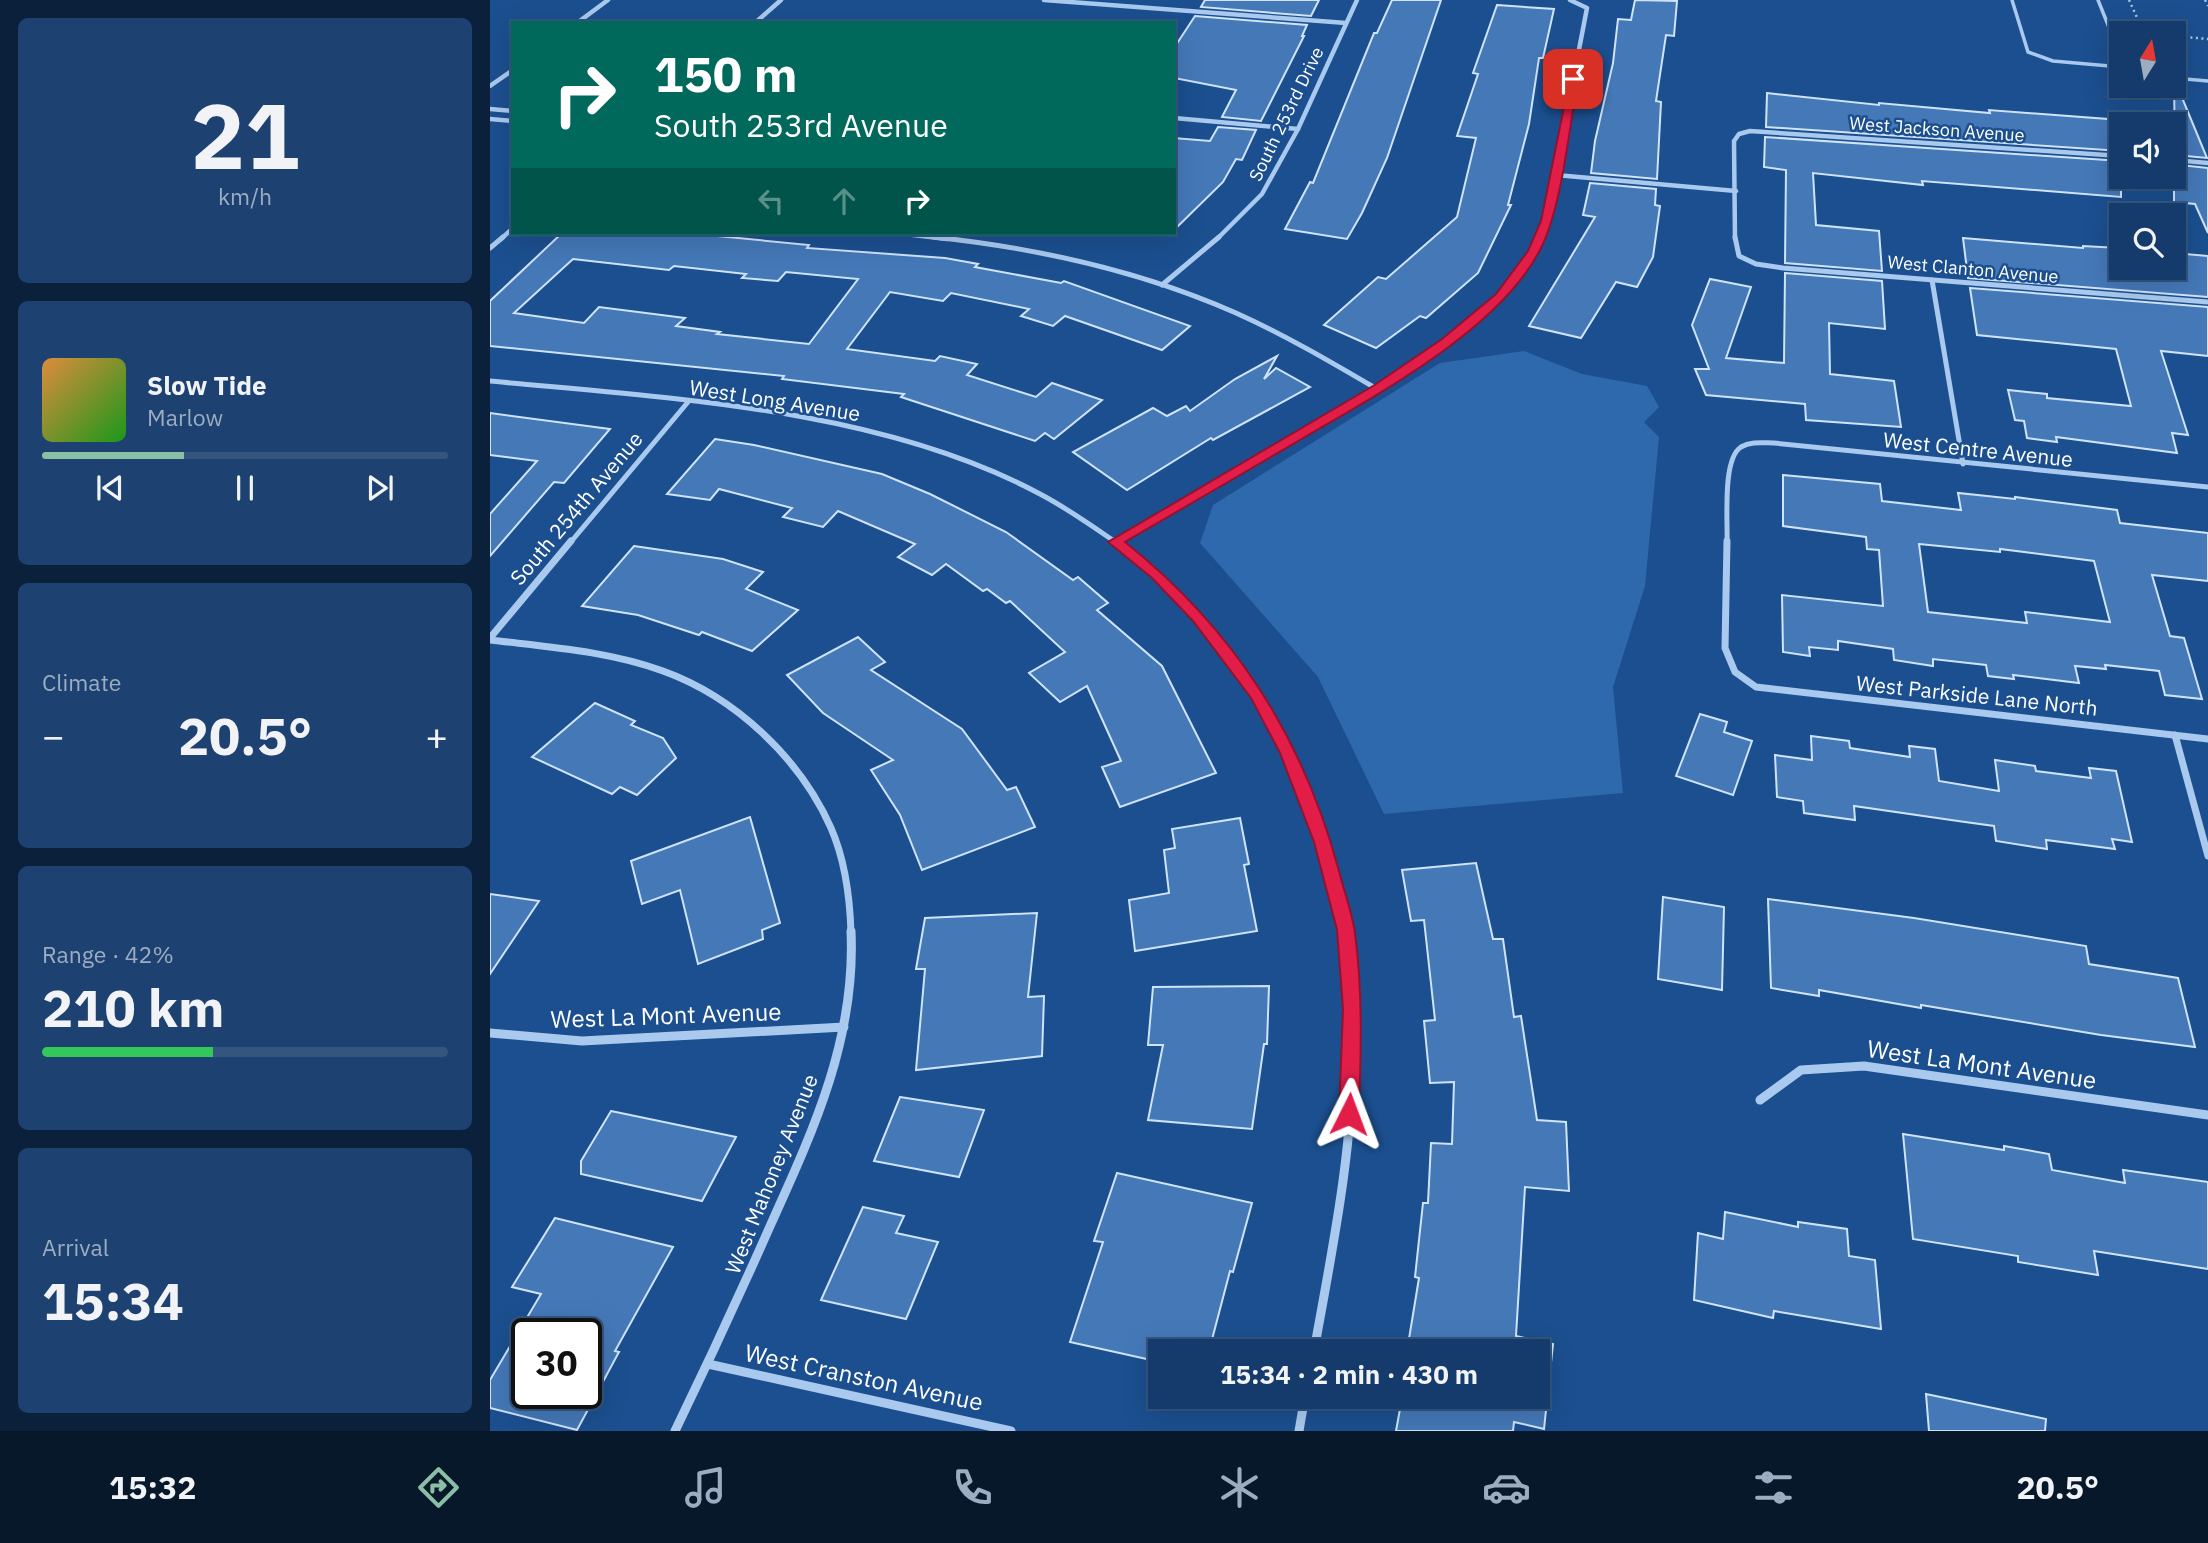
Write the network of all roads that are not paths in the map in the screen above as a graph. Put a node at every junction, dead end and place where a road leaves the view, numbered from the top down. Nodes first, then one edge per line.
1 (608, 0) edge
2 (781, 0) edge
3 (1044, 0) edge
4 (1357, 0) edge
5 (1570, 0) edge
6 (2012, 0) edge
7 (2098, 0) edge
8 (580, 21) edge
9 (757, 21) edge
10 (1346, 23) junction
11 (2109, 27) edge
12 (2109, 65) edge
13 (511, 70) edge
14 (2186, 79) edge
15 (2208, 81) edge
16 (490, 86) edge
17 (490, 109) edge
18 (511, 111) edge
19 (1176, 118) edge
20 (490, 119) edge
21 (511, 121) edge
22 (1298, 129) junction
23 (2109, 155) edge
24 (2186, 161) edge
25 (2208, 163) edge
26 (1556, 175) junction
27 (1736, 191) junction
28 (511, 230) edge
29 (916, 235) edge
30 (490, 248) edge
31 (1932, 280) junction
32 (1162, 285) junction
33 (2208, 302) edge
34 (490, 381) edge
35 (1377, 389) junction
36 (688, 402) junction
37 (1963, 464) junction
38 (2208, 487) edge
39 (1115, 542) junction
40 (490, 639) edge
41 (1743, 682) joint
42 (2175, 735) junction
43 (2208, 739) edge
44 (2208, 856) edge
45 (844, 1027) junction
46 (490, 1033) edge
47 (1760, 1100) dead end
48 (2208, 1115) edge
49 (1316, 1339) edge
50 (708, 1364) junction
51 (1303, 1409) edge
52 (674, 1431) edge
53 (1011, 1431) edge
54 (1299, 1431) edge

1 - 8 street
2 - 9 street
3 - 10 street
4 - 10 street, South 253rd Drive
5 - 26 street
6 - 12 lane
7 - 11 lane
10 - 22 street, South 253rd Drive
13 - 16 street
14 - 15 lane
17 - 18 street
19 - 22 street
20 - 21 street
22 - 32 street, South 253rd Drive
23 - 27 street, West Jackson Avenue
24 - 25 street
26 - 27 street
26 - 35 street
27 - 31 street, West Clanton Avenue
28 - 30 street
29 - 32 street
31 - 33 street, West Clanton Avenue
31 - 37 street
32 - 35 street
34 - 36 street, West Long Avenue
35 - 39 street
36 - 39 street, West Long Avenue
36 - 40 street, South 254th Avenue
37 - 38 street, West Centre Avenue
37 - 41 street, West Centre Avenue
39 - 49 street, West Long Avenue
40 - 45 street, West Mahoney Avenue
41 - 42 street, West Parkside Lane North
42 - 43 street, West Parkside Lane North
42 - 44 street
45 - 46 street, West La Mont Avenue
45 - 50 street, West Mahoney Avenue
47 - 48 street, West La Mont Avenue
50 - 52 street, West Mahoney Avenue
50 - 53 street, West Cranston Avenue
51 - 54 street

